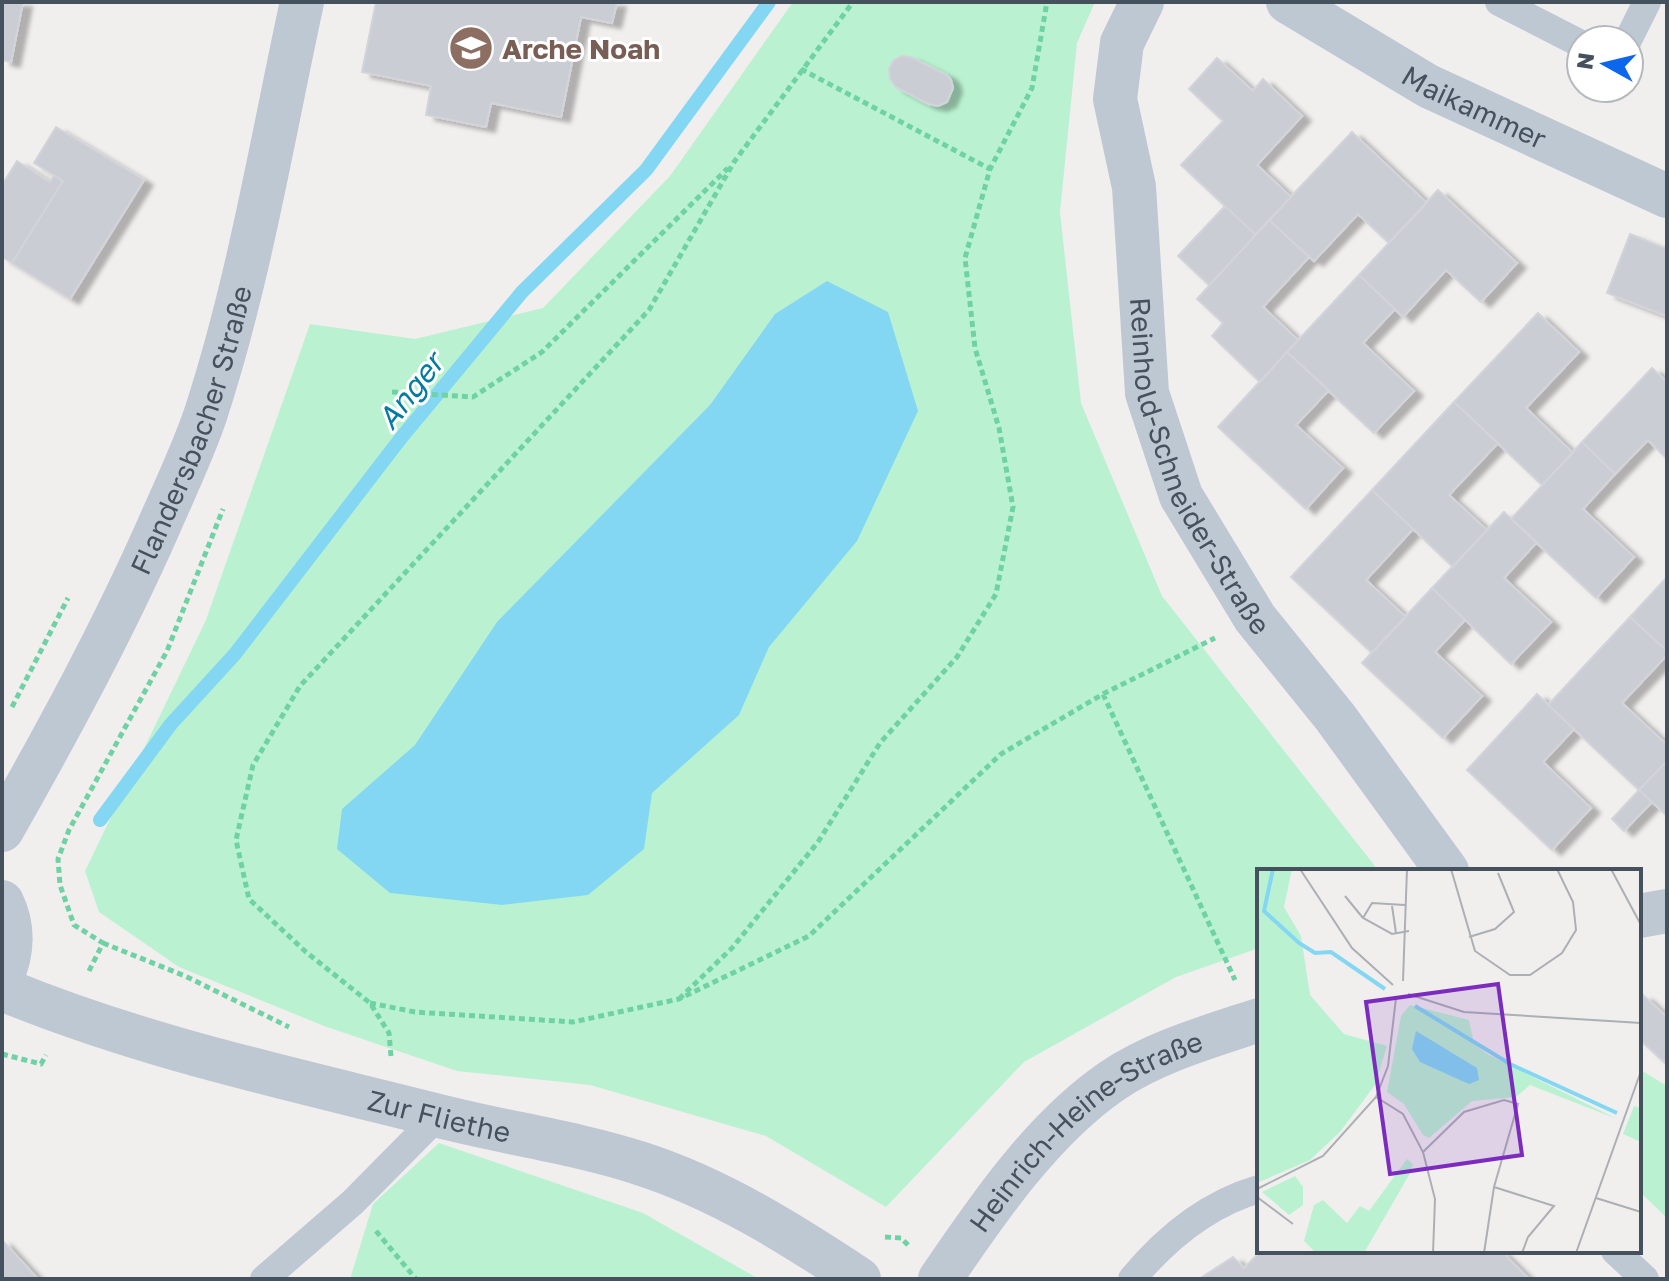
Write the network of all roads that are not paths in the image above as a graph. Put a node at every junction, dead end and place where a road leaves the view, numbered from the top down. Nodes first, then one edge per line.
1 (302, 2) edge
2 (1142, 2) edge
3 (1288, 2) edge
4 (1499, 2) edge
5 (1647, 2) edge
6 (1636, 24) edge
7 (1565, 36) edge
8 (1667, 196) edge
9 (2, 830) edge
10 (1446, 869) edge
11 (2, 902) edge
12 (1667, 911) edge
13 (1641, 916) edge
14 (2, 976) edge
15 (2, 989) edge
16 (1257, 1021) edge
17 (438, 1116) junction
18 (1257, 1190) edge
19 (1617, 1253) edge
20 (264, 1279) edge
21 (859, 1279) edge
22 (940, 1279) edge
23 (1132, 1279) edge
24 (1645, 1279) edge

1 - 9 street, Flandersbacher Straße
2 - 10 street, Reinhold-Schneider-Straße
3 - 8 street, Maikammer
4 - 7 lane
5 - 6 lane
11 - 14 street
12 - 13 street
15 - 17 street, Zur Fliethe
16 - 22 street, Heinrich-Heine-Straße
17 - 20 lane
17 - 21 street, Zur Fliethe
18 - 23 lane
19 - 24 lane

